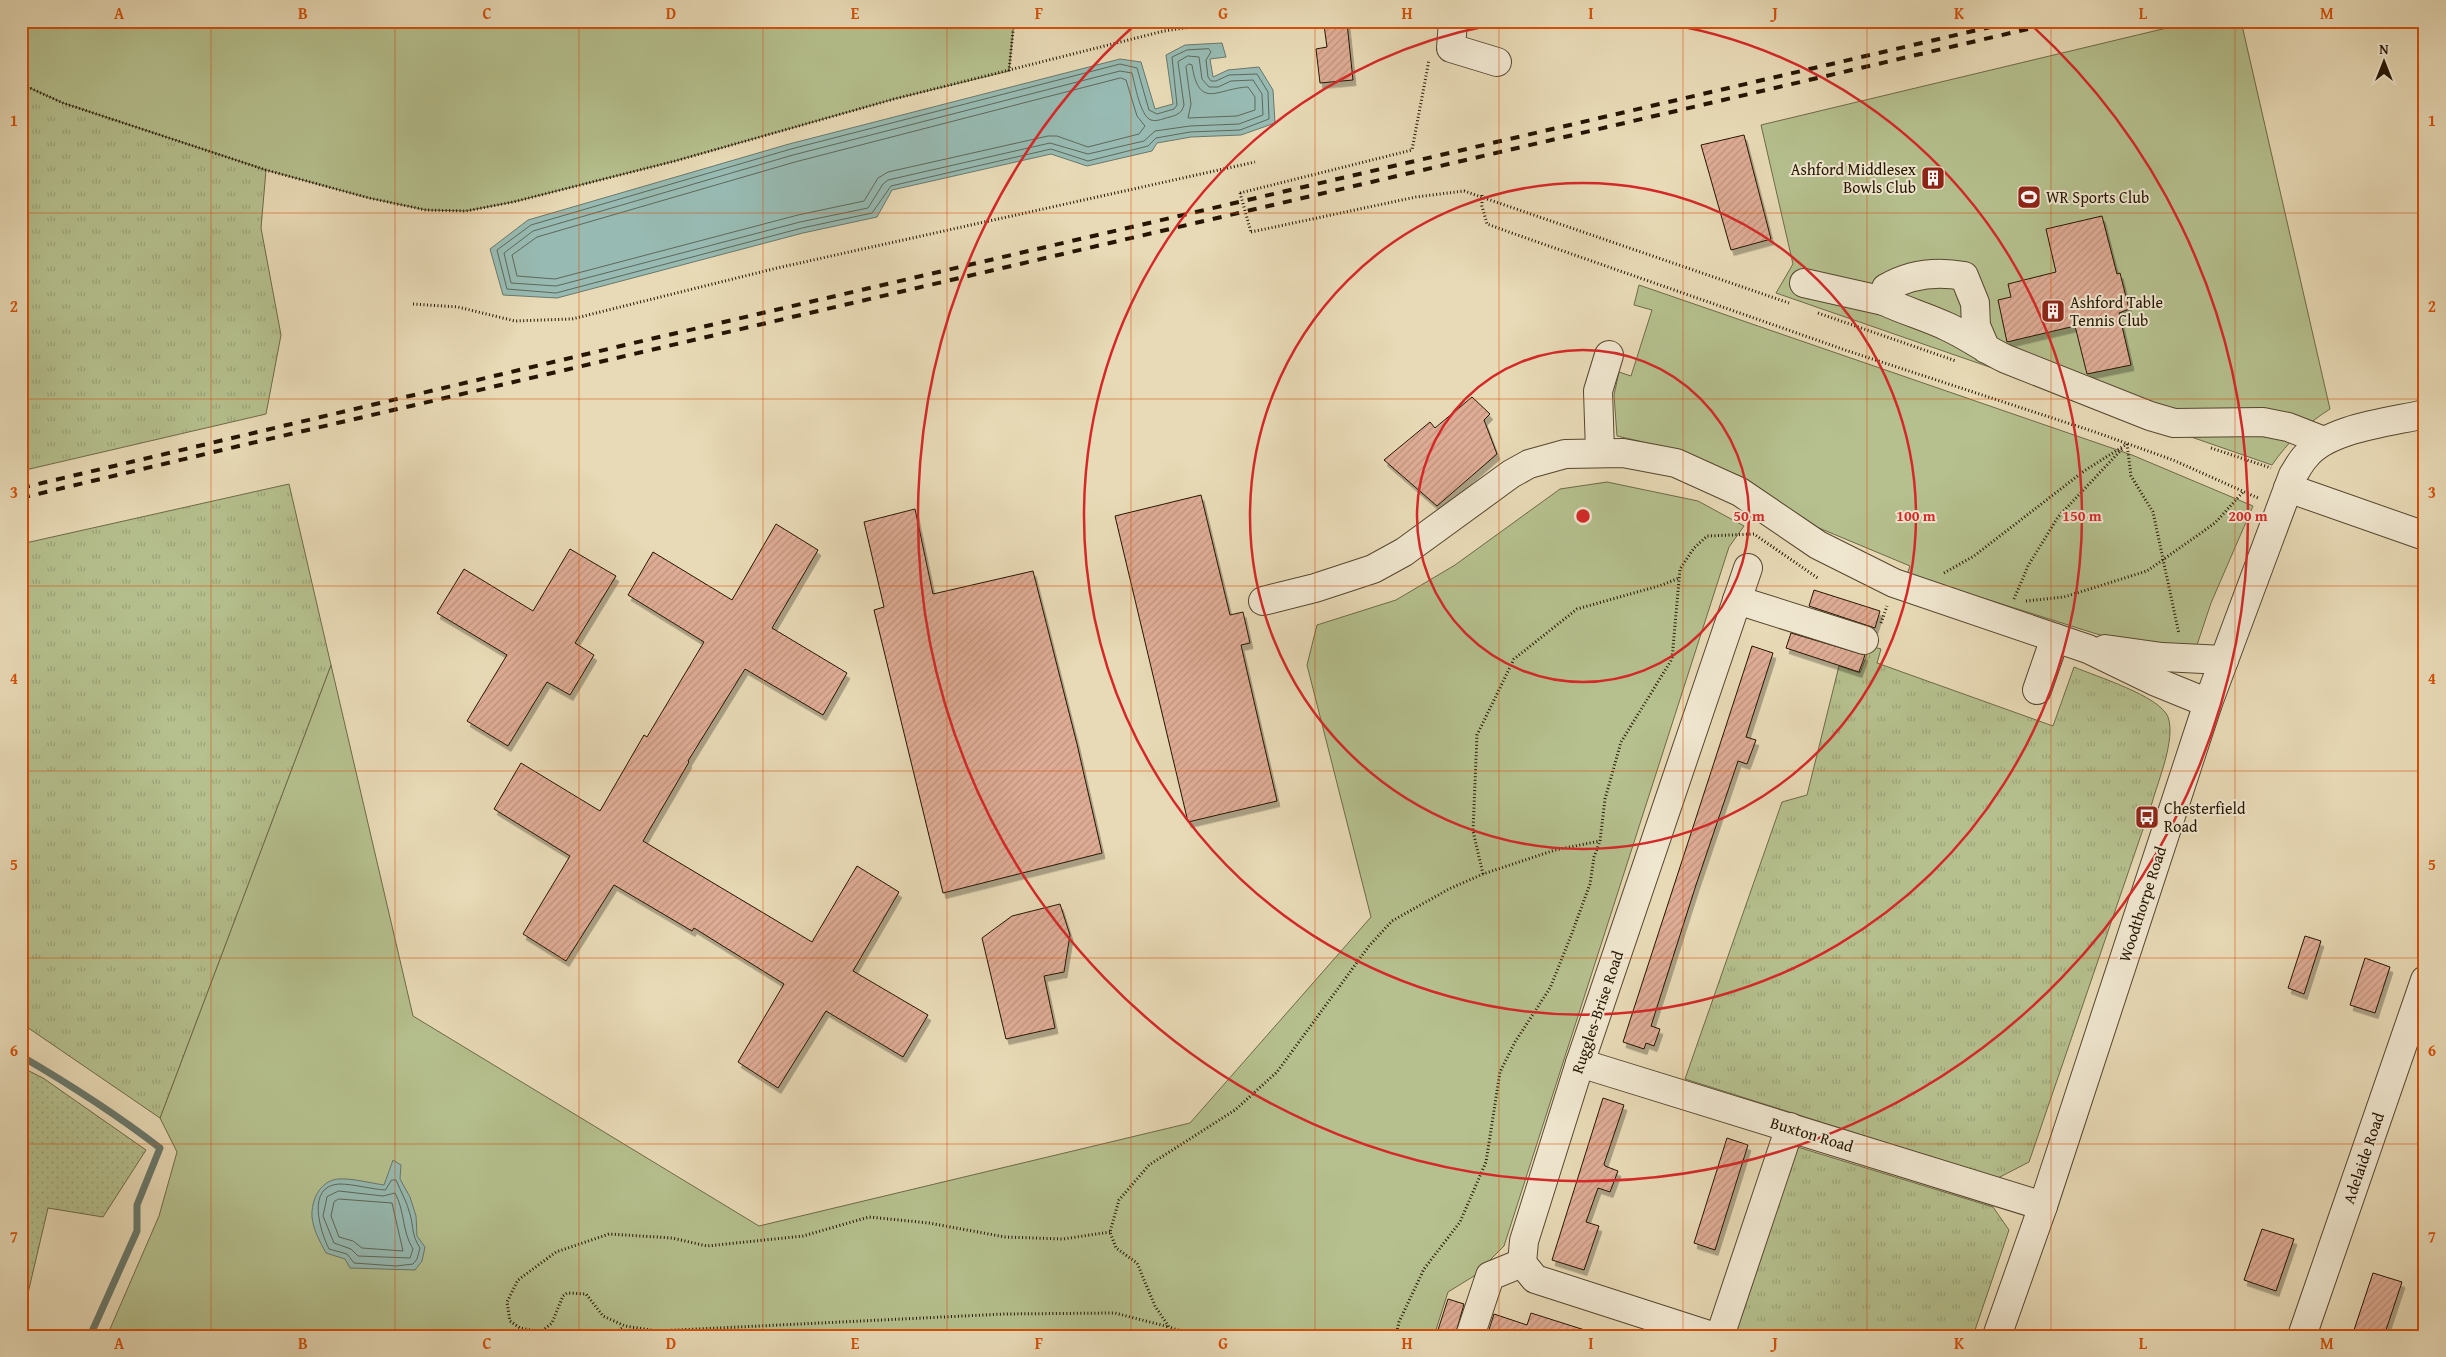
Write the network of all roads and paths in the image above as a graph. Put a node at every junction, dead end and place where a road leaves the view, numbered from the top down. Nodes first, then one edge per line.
1 (1014, 21) edge
2 (1231, 21) edge
3 (1453, 21) edge
4 (1430, 58) dead end
5 (1497, 62) dead end
6 (1009, 71) junction
7 (21, 84) edge
8 (1255, 162) dead end
9 (1482, 196) junction
10 (1798, 294) joint
11 (1884, 301) junction
12 (413, 304) dead end
13 (1810, 311) dead end
14 (1986, 349) junction
15 (1609, 355) dead end
16 (1959, 362) dead end
17 (2425, 414) edge
18 (2324, 441) junction
19 (2127, 444) junction
20 (2208, 448) dead end
21 (1600, 452) junction
22 (2287, 490) junction
23 (2244, 492) junction
24 (2425, 536) edge
25 (2163, 560) junction
26 (1748, 568) dead end
27 (1679, 577) junction
28 (1936, 578) dead end
29 (1819, 579) dead end
30 (1894, 583) junction
31 (1738, 600) junction
32 (1263, 601) dead end
33 (2055, 638) junction
34 (1864, 640) joint
35 (2088, 649) junction
36 (2184, 658) junction
37 (2224, 660) junction
38 (2036, 690) dead end
39 (2208, 703) junction
40 (1600, 841) junction
41 (1483, 874) junction
42 (2425, 980) edge
43 (1580, 1063) junction
44 (1790, 1127) junction
45 (2044, 1206) junction
46 (1110, 1232) junction
47 (1522, 1263) junction
48 (625, 1326) junction
49 (1169, 1327) junction
50 (610, 1336) edge
51 (1195, 1336) edge
52 (1396, 1336) edge
53 (1470, 1336) edge
54 (1712, 1336) edge
55 (1720, 1336) edge
56 (1997, 1336) edge
57 (2302, 1336) edge

1 - 6 path
2 - 6 path
3 - 5 street
4 - 9 path, bridge
6 - 7 path
8 - 12 path
9 - 10 path
9 - 19 path
10 - 11 street
11 - 14 street
11 - 14 street
13 - 16 path
14 - 18 street
15 - 21 street
17 - 18 street, Woodthorpe Road
18 - 22 street, Woodthorpe Road
19 - 23 path
19 - 25 path
19 - 25 path
19 - 28 path
20 - 22 path
21 - 30 street
21 - 32 street
22 - 23 path
22 - 24 street
22 - 37 street, Woodthorpe Road
23 - 25 path
25 - 36 path
26 - 31 street, Ruggles-Brise Road
27 - 29 path
27 - 40 path
27 - 41 path
30 - 33 street
30 - 34 path
31 - 34 street
31 - 43 street, Ruggles-Brise Road
33 - 35 street
33 - 38 street
35 - 36 street
35 - 39 street
36 - 37 street
37 - 39 street, Woodthorpe Road
39 - 45 street, Woodthorpe Road
40 - 41 path
40 - 52 path
41 - 46 path
42 - 57 street, Adelaide Road
43 - 44 street, Buxton Road
43 - 47 street, Ruggles-Brise Road
44 - 45 street, Buxton Road
44 - 55 street
45 - 56 street, Woodthorpe Road
46 - 48 path
46 - 49 path
47 - 53 street
47 - 54 street
48 - 49 path
48 - 50 path
49 - 51 path

